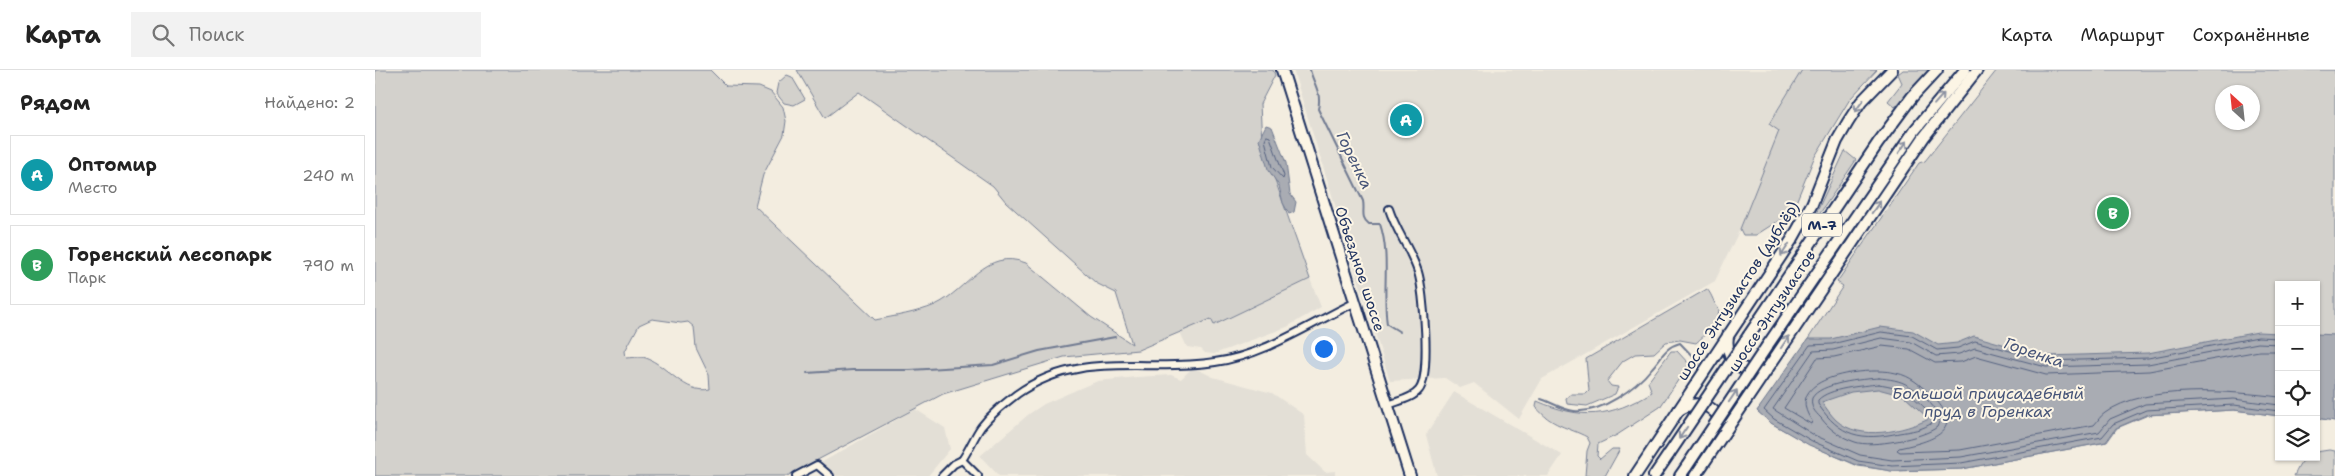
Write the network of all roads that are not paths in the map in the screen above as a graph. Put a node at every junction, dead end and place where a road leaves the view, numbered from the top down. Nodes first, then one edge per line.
1 (1282, 70) edge
2 (1892, 70) edge
3 (1937, 70) edge
4 (1965, 70) edge
5 (1977, 70) edge
6 (1389, 209) dead end
7 (1354, 303) junction
8 (1729, 334) junction
9 (1771, 362) junction
10 (1387, 405) junction
11 (1677, 411) junction
12 (1721, 437) junction
13 (962, 460) junction
14 (797, 476) edge
15 (830, 476) edge
16 (942, 476) edge
17 (978, 476) edge
18 (1410, 476) edge
19 (1635, 476) edge
20 (1654, 476) edge
21 (1680, 476) edge
22 (1695, 476) edge

1 - 7 main road, Объездное шоссе
2 -> 8 main road, шоссе Энтузиастов (дублёр)
3 -> 20 main road, шоссе Энтузиастов / М-7, bridge
21 -> 4 main road, шоссе Энтузиастов / М-7, bridge
9 -> 5 main road
6 - 10 street
7 - 10 main road, Объездное шоссе
7 - 13 street
8 - 9 main road
8 - 11 main road, шоссе Энтузиастов (дублёр)
9 - 12 main road
10 - 18 main road, Объездное шоссе
11 - 12 main road
11 - 19 main road, шоссе Энтузиастов (дублёр)
12 - 22 main road
13 - 16 street
13 - 17 street
14 - 15 street

